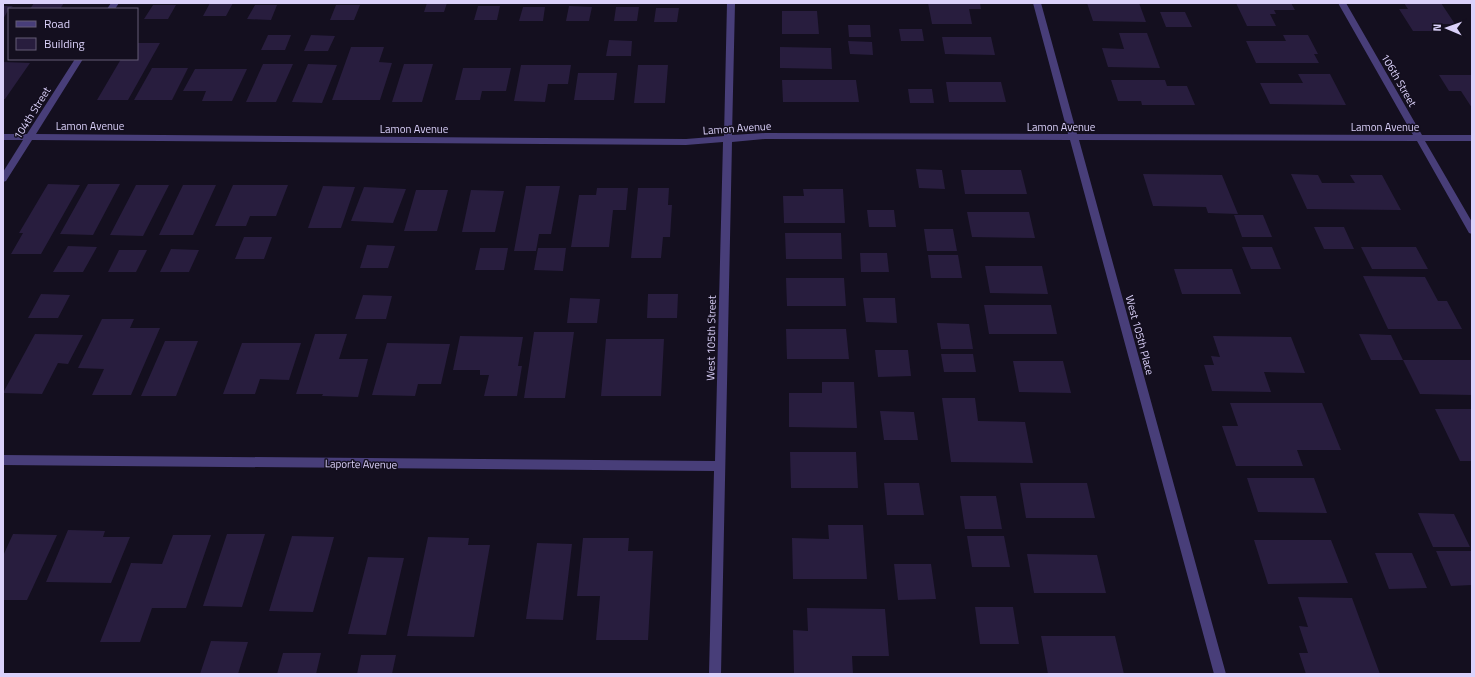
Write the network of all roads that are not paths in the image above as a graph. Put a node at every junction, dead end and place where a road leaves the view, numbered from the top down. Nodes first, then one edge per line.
1 (731, 3) edge
2 (1037, 3) edge
3 (1342, 3) edge
4 (79, 60) edge
5 (3, 137) edge
6 (30, 137) junction
7 (1074, 138) junction
8 (1419, 138) junction
9 (1472, 138) edge
10 (728, 139) junction
11 (3, 179) edge
12 (1472, 230) edge
13 (3, 460) edge
14 (720, 466) junction
15 (715, 674) edge
16 (1220, 674) edge

1 - 10 street, West 105th Street
2 - 7 street, West 105th Place
3 - 8 street, 106th Street
4 - 6 street, 104th Street
5 - 6 street, Lamon Avenue
6 - 10 street, Lamon Avenue
6 - 11 street, 104th Street
7 - 8 street, Lamon Avenue
7 - 10 street, Lamon Avenue
7 - 16 street, West 105th Place
8 - 9 street, Lamon Avenue
8 - 12 street, 106th Street
10 - 14 street, West 105th Street
13 - 14 street, Laporte Avenue
14 - 15 street, West 105th Street

